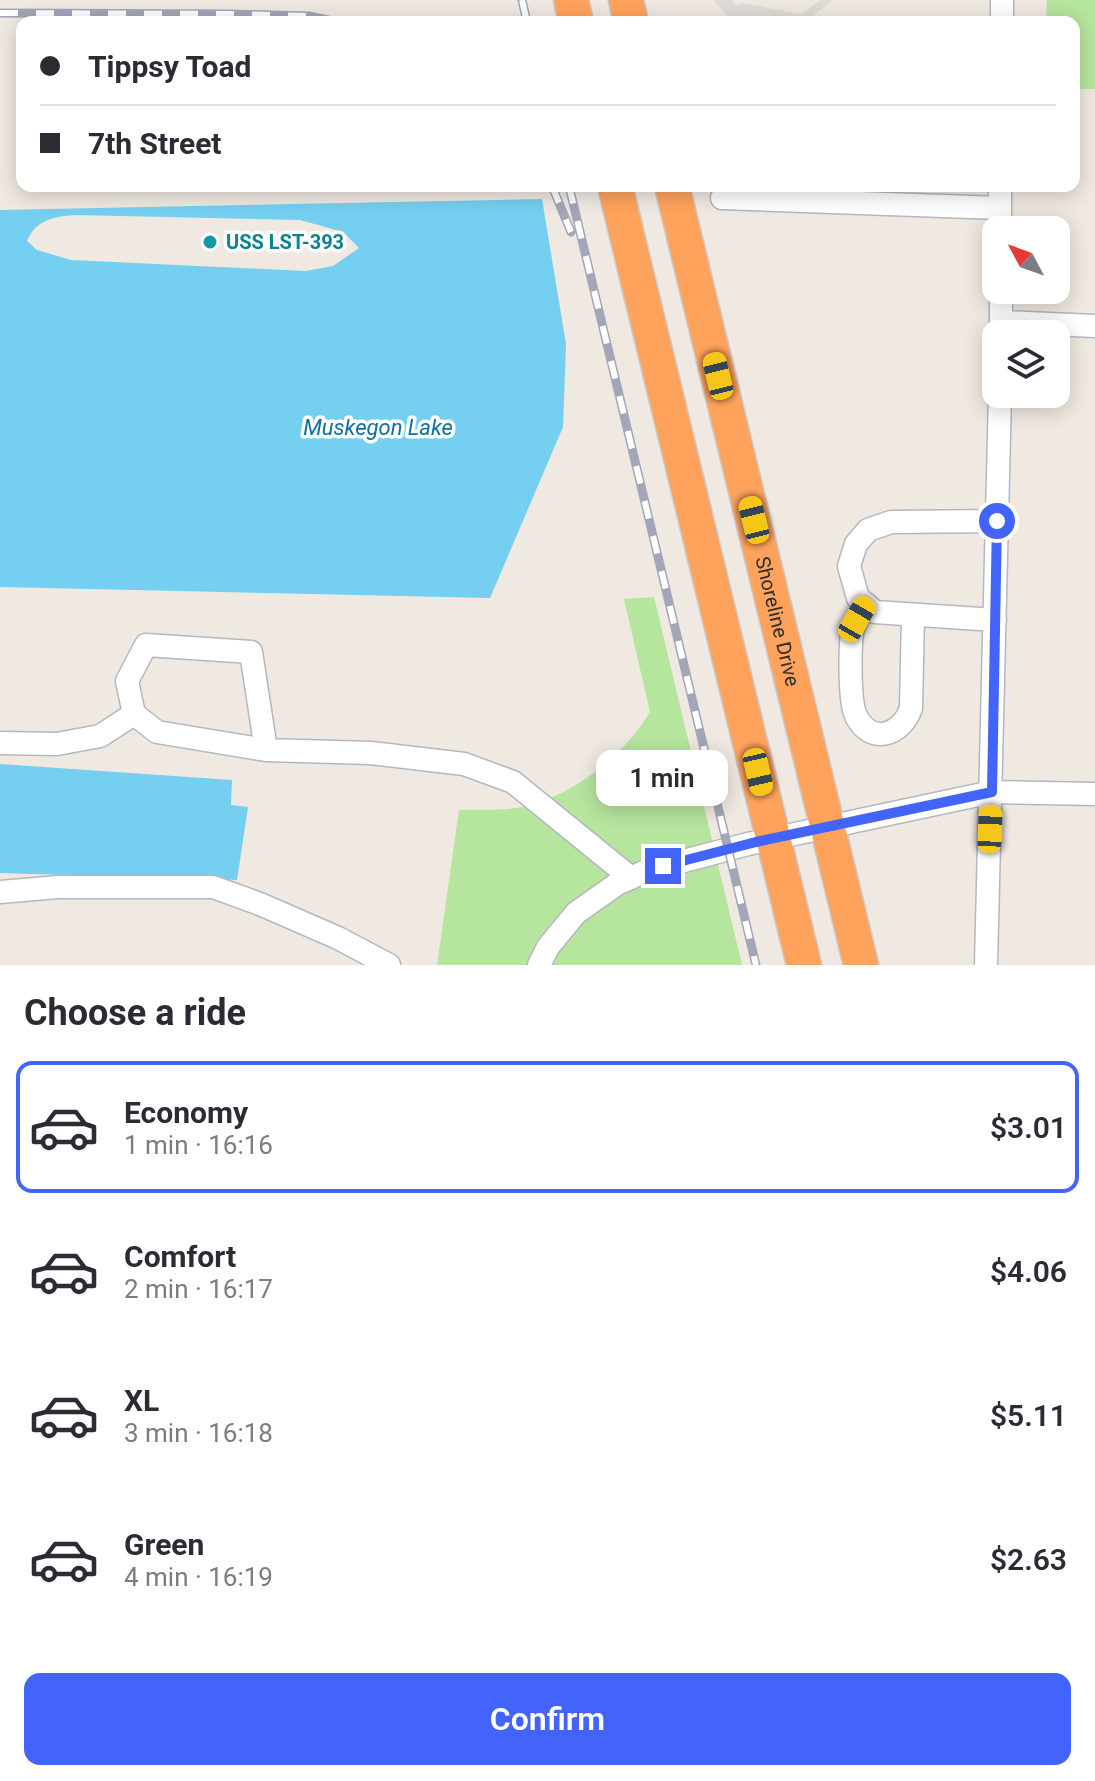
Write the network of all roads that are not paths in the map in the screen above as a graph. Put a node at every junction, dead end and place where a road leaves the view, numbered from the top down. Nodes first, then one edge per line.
1 (616, 192) edge
2 (673, 192) edge
3 (722, 198) dead end
4 (1000, 208) edge
5 (1095, 326) edge
6 (1070, 327) edge
7 (1000, 408) edge
8 (997, 521) junction
9 (866, 604) junction
10 (913, 615) junction
11 (995, 620) junction
12 (134, 714) junction
13 (0, 743) edge
14 (266, 750) junction
15 (992, 792) junction
16 (1095, 794) edge
17 (826, 828) junction
18 (774, 839) junction
19 (631, 878) junction
20 (0, 892) edge
21 (389, 965) edge
22 (539, 965) edge
23 (804, 965) edge
24 (861, 965) edge
25 (986, 965) edge

1 - 18 highway
2 - 17 highway, Shoreline Drive
3 - 4 street
5 - 6 street
7 - 8 street
8 - 9 street
8 - 11 street
9 - 10 street
9 - 10 street
10 - 11 street
11 - 15 street
12 - 13 street
12 - 14 street
12 - 14 street
14 - 19 street
15 - 16 street
15 - 17 street
15 - 25 street
17 - 18 street
17 - 24 highway, Shoreline Drive
18 - 19 street
18 - 23 highway
19 - 22 street
20 - 21 street

